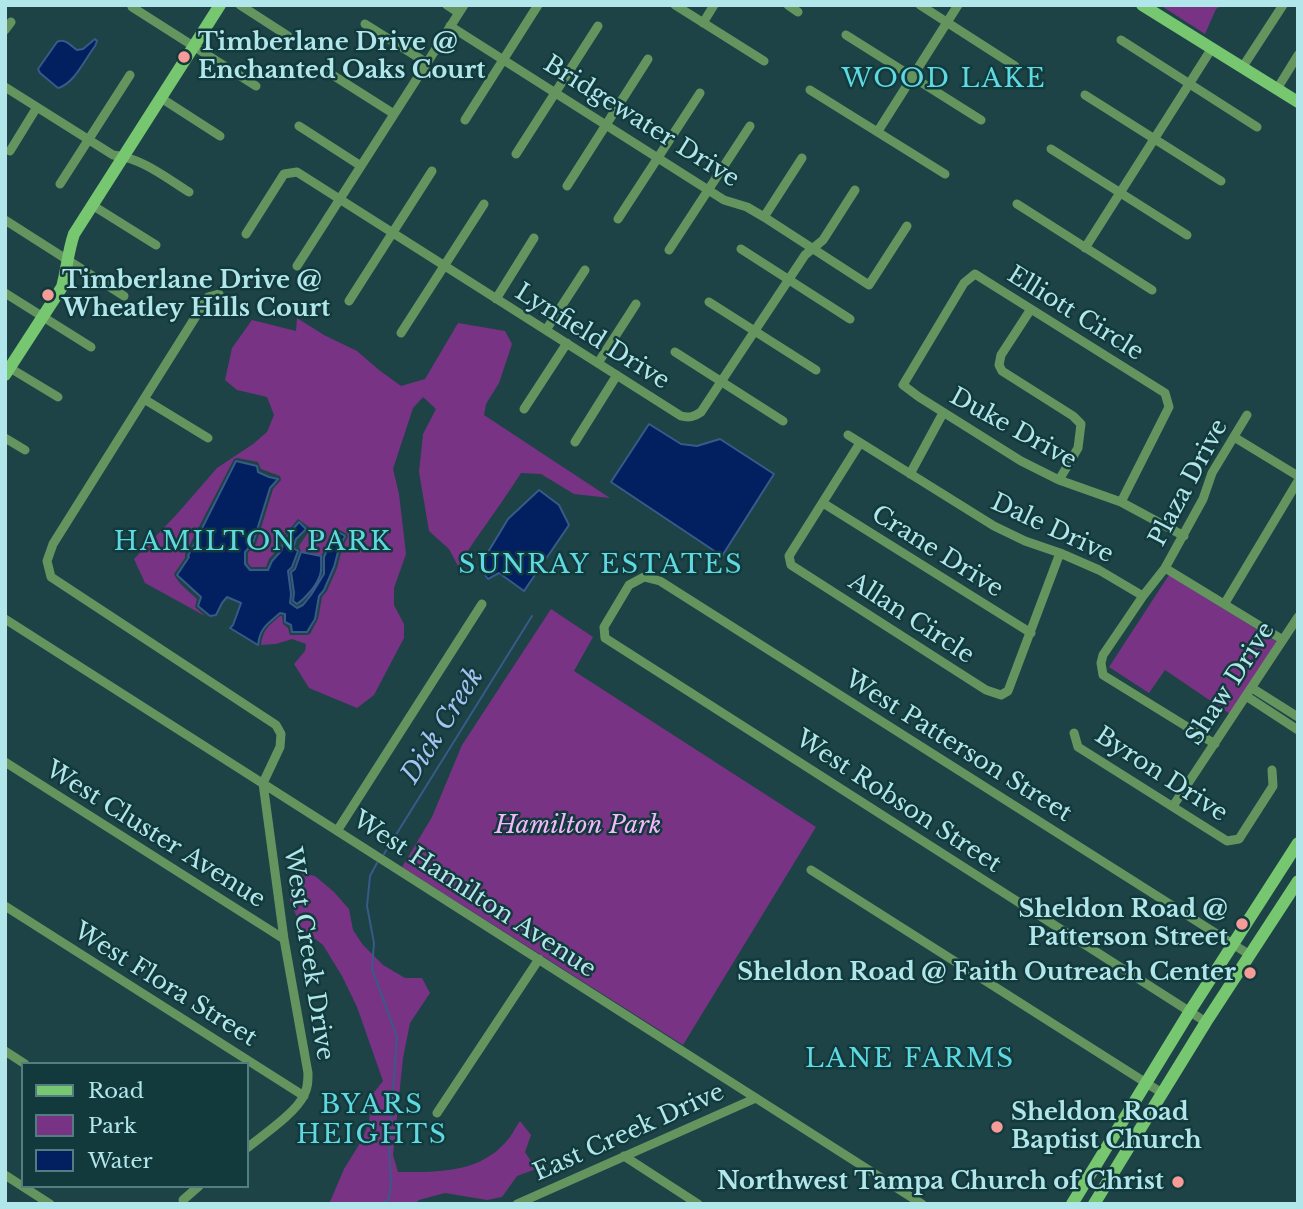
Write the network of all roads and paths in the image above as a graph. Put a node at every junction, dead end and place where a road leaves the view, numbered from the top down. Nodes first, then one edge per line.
1 (220, 5) edge
2 (240, 5) edge
3 (447, 5) edge
4 (538, 5) edge
5 (675, 5) edge
6 (714, 5) edge
7 (788, 5) edge
8 (920, 5) edge
9 (958, 5) edge
10 (1142, 5) edge
11 (1283, 5) edge
12 (132, 7) dead end
13 (462, 9) edge
14 (798, 12) dead end
15 (947, 22) junction
16 (703, 23) junction
17 (365, 24) dead end
18 (450, 26) junction
19 (598, 26) dead end
20 (846, 35) dead end
21 (288, 36) dead end
22 (1121, 40) dead end
23 (194, 46) junction
24 (1212, 48) junction
25 (1298, 55) edge
26 (504, 59) junction
27 (648, 59) dead end
28 (764, 61) dead end
29 (427, 63) junction
30 (1015, 66) dead end
31 (1242, 68) junction
32 (331, 74) dead end
33 (130, 75) dead end
34 (913, 77) junction
35 (1189, 84) junction
36 (256, 86) dead end
37 (5, 87) edge
38 (1277, 89) junction
39 (810, 90) dead end
40 (555, 92) junction
41 (700, 93) dead end
42 (1085, 95) dead end
43 (161, 99) junction
44 (1298, 102) edge
45 (37, 107) junction
46 (394, 114) junction
47 (465, 120) dead end
48 (981, 120) dead end
49 (606, 125) junction
50 (299, 126) dead end
51 (750, 126) dead end
52 (1257, 127) dead end
53 (878, 131) junction
54 (220, 136) dead end
55 (1154, 139) junction
56 (89, 140) junction
57 (1051, 149) dead end
58 (10, 151) dead end
59 (516, 154) dead end
60 (123, 156) junction
61 (658, 158) junction
62 (803, 158) dead end
63 (361, 166) junction
64 (432, 171) dead end
65 (945, 174) dead end
66 (1221, 181) dead end
67 (60, 184) dead end
68 (567, 186) dead end
69 (708, 190) junction
70 (855, 190) dead end
71 (189, 192) dead end
72 (1120, 193) junction
73 (340, 200) junction
74 (484, 204) dead end
75 (1017, 204) dead end
76 (92, 205) junction
77 (764, 217) junction
78 (618, 219) dead end
79 (5, 220) edge
80 (907, 226) dead end
81 (393, 233) junction
82 (246, 234) dead end
83 (1187, 235) dead end
84 (534, 238) dead end
85 (156, 245) dead end
86 (813, 248) junction
87 (1085, 248) junction
88 (741, 249) dead end
89 (669, 250) dead end
90 (68, 261) junction
91 (297, 266) dead end
92 (444, 266) junction
93 (585, 270) dead end
94 (788, 280) junction
95 (1152, 290) dead end
96 (5, 293) edge
97 (219, 294) dead end
98 (124, 296) dead end
99 (496, 299) junction
100 (349, 301) dead end
101 (709, 302) dead end
102 (636, 304) dead end
103 (1031, 309) junction
104 (43, 317) junction
105 (849, 319) dead end
106 (546, 330) junction
107 (755, 331) junction
108 (401, 333) dead end
109 (567, 343) junction
110 (91, 348) dead end
111 (675, 352) dead end
112 (598, 363) junction
113 (7, 369) edge
114 (816, 370) dead end
115 (617, 376) junction
116 (722, 381) junction
117 (903, 384) joint
118 (58, 397) dead end
119 (144, 399) junction
120 (524, 409) dead end
121 (943, 414) junction
122 (1247, 415) dead end
123 (783, 421) dead end
124 (848, 435) dead end
125 (1234, 437) junction
126 (5, 438) edge
127 (208, 438) dead end
128 (575, 442) dead end
129 (860, 443) junction
130 (25, 450) dead end
131 (910, 474) junction
132 (1298, 479) edge
133 (1059, 480) junction
134 (1121, 502) junction
135 (823, 503) junction
136 (1184, 536) junction
137 (1060, 553) junction
138 (1165, 568) junction
139 (644, 577) joint
140 (1143, 596) junction
141 (1225, 603) junction
142 (482, 604) dead end
143 (1298, 617) edge
144 (5, 619) edge
145 (1031, 633) junction
146 (1283, 640) junction
147 (1249, 692) junction
148 (1298, 717) edge
149 (1298, 730) edge
150 (1074, 733) dead end
151 (1215, 744) junction
152 (5, 762) edge
153 (1272, 770) dead end
154 (263, 783) junction
155 (1173, 806) junction
156 (337, 831) junction
157 (1298, 843) edge
158 (811, 870) dead end
159 (1298, 881) edge
160 (5, 906) edge
161 (284, 939) junction
162 (1233, 944) junction
163 (1250, 955) junction
164 (539, 959) junction
165 (1190, 1011) junction
166 (1206, 1022) junction
167 (5, 1051) edge
168 (22, 1062) edge
169 (1145, 1084) junction
170 (1162, 1093) junction
171 (304, 1096) junction
172 (756, 1098) junction
173 (437, 1113) dead end
174 (248, 1147) edge
175 (624, 1156) junction
176 (5, 1175) edge
177 (21, 1185) edge
178 (25, 1188) edge
179 (198, 1188) edge
180 (1081, 1188) junction
181 (183, 1200) dead end
182 (1096, 1201) edge
183 (50, 1204) edge
184 (517, 1204) edge
185 (698, 1204) edge
186 (922, 1204) edge
187 (1072, 1204) edge

1 - 23 main road
2 - 21 street
3 - 13 street
4 - 26 street
5 - 16 street
6 - 16 street
7 - 14 street
8 - 15 street
9 - 15 street
10 - 24 main road
11 - 31 street
12 - 23 street
13 - 18 street
15 - 30 street
15 - 34 street
16 - 28 street
17 - 29 street
18 - 26 street, Bridgewater Drive
18 - 29 street
19 - 40 street
20 - 34 street
22 - 35 street
23 - 36 street
23 - 43 main road
24 - 31 main road
24 - 35 street
25 - 38 street
26 - 40 street, Bridgewater Drive
26 - 47 street
27 - 49 street
29 - 46 street
31 - 38 main road
32 - 46 street
33 - 56 street
34 - 48 street
34 - 53 street
35 - 52 street
35 - 55 street
37 - 45 street
38 - 44 main road
39 - 53 street
40 - 49 street, Bridgewater Drive
40 - 59 street
41 - 61 street
42 - 55 street
43 - 54 street
43 - 60 main road
45 - 56 street
45 - 58 street
46 - 63 street
49 - 61 street, Bridgewater Drive
49 - 68 street
50 - 63 street
51 - 69 street
53 - 65 street
55 - 66 street
55 - 72 street
56 - 60 street
56 - 67 street
57 - 72 street
60 - 71 street
60 - 76 main road
61 - 69 street, Bridgewater Drive
61 - 78 street
62 - 77 street
63 - 73 street
64 - 81 street
69 - 77 street, Bridgewater Drive
69 - 89 street
70 - 86 street, Lynfield Drive
72 - 83 street
72 - 87 street
73 - 81 street, Lynfield Drive
73 - 82 street, Lynfield Drive
73 - 91 street
74 - 92 street
75 - 87 street
76 - 85 street
76 - 90 main road
77 - 86 street, Bridgewater Drive
79 - 90 street
80 - 86 street, Bridgewater Drive
81 - 92 street, Lynfield Drive
81 - 100 street
84 - 99 street
86 - 94 street, Lynfield Drive
87 - 95 street
88 - 94 street
90 - 98 street
90 - 104 main road
92 - 99 street, Lynfield Drive
92 - 108 street
93 - 106 street
94 - 105 street
94 - 107 street, Lynfield Drive
96 - 104 street
97 - 119 street
99 - 106 street, Lynfield Drive
101 - 107 street
102 - 112 street
103 - 117 street, Elliott Circle
103 - 133 street
103 - 134 street, Elliott Circle
104 - 110 street
104 - 113 main road
106 - 109 street, Lynfield Drive
107 - 114 street
107 - 116 street, Lynfield Drive
109 - 112 street, Lynfield Drive
109 - 120 street
111 - 116 street
112 - 115 street, Lynfield Drive
113 - 118 street
115 - 116 street, Lynfield Drive
115 - 128 street
116 - 123 street
117 - 121 street, Duke Drive
119 - 127 street
119 - 154 street
121 - 131 street
121 - 133 street, Duke Drive
122 - 125 street, Plaza Drive
124 - 129 street, Dale Drive
125 - 132 street
125 - 136 street, Plaza Drive
126 - 130 street
129 - 131 street, Dale Drive
129 - 135 street, Allan Circle
131 - 137 street, Dale Drive
132 - 141 street
133 - 134 street, Duke Drive
134 - 136 street, Duke Drive
135 - 145 street, Crane Drive
135 - 145 street, Allan Circle
136 - 138 street, Plaza Drive
137 - 140 street, Dale Drive
137 - 145 street, Allan Circle
138 - 140 street, Plaza Drive
138 - 141 street
139 - 162 street, West Patterson Street
139 - 165 street, West Robson Street
140 - 151 street, Plaza Drive
141 - 146 street
142 - 156 street, West Creek Drive
143 - 146 street, Shaw Drive
144 - 154 street, West Hamilton Avenue
146 - 147 street, Shaw Drive
147 - 148 street
147 - 149 street
147 - 151 street, Shaw Drive
150 - 155 street, Byron Drive
151 - 155 street, Shaw Drive
152 - 161 street, West Cluster Avenue
153 - 155 street, Byron Drive
154 - 156 street, West Hamilton Avenue
154 - 161 street, West Creek Drive
156 - 164 street, West Hamilton Avenue
157 - 162 main road
158 - 169 street
159 - 163 main road
160 - 171 street, West Flora Street
161 - 171 street, West Creek Drive
162 - 163 street, West Patterson Street
162 - 165 main road
163 - 166 main road
164 - 172 street, West Hamilton Avenue
164 - 173 street
165 - 166 street, West Robson Street
165 - 169 main road
166 - 170 main road
167 - 168 street
169 - 170 street
169 - 180 main road
170 - 182 main road
171 - 174 street, West Creek Drive
172 - 175 street, East Creek Drive
172 - 186 street, West Hamilton Avenue
175 - 184 street, East Creek Drive
175 - 185 street
176 - 177 street
178 - 183 street
179 - 181 street
180 - 182 main road
180 - 187 main road

